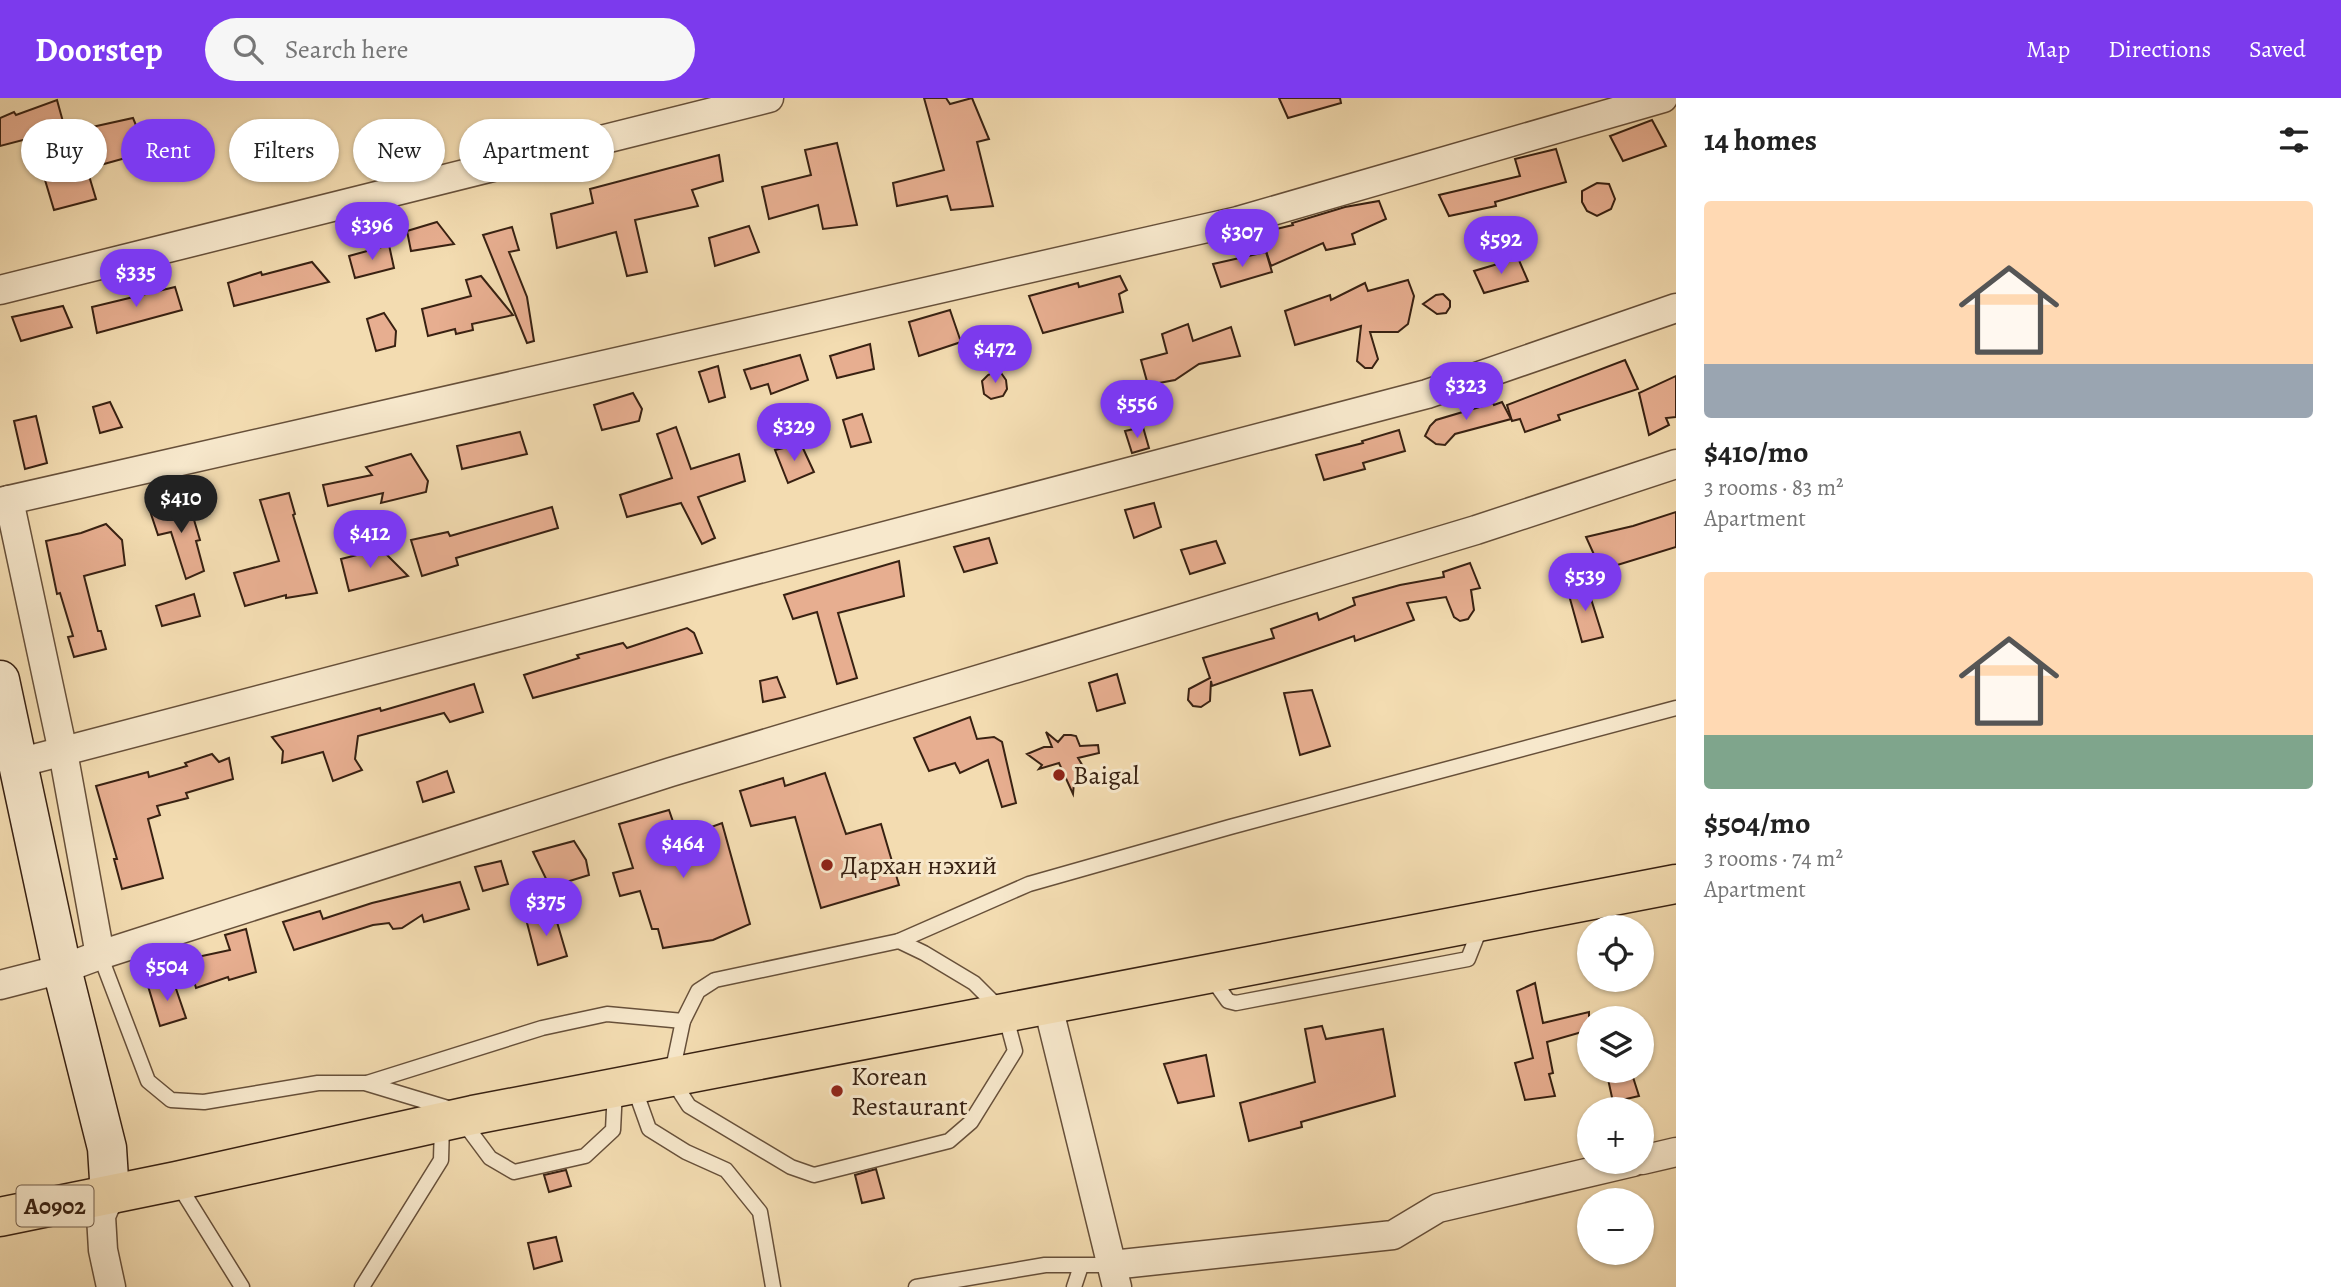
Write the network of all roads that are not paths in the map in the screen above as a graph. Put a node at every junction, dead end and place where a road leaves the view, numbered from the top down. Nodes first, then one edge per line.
1 (769, 98) edge
2 (1663, 98) edge
3 (0, 290) edge
4 (1676, 308) edge
5 (1676, 464) edge
6 (5, 501) edge
7 (0, 680) edge
8 (1676, 708) edge
9 (63, 752) junction
10 (18, 763) junction
11 (1676, 884) edge
12 (899, 941) junction
13 (100, 955) junction
14 (62, 970) junction
15 (0, 985) edge
16 (1048, 1006) junction
17 (1005, 1014) junction
18 (682, 1021) junction
19 (671, 1078) junction
20 (365, 1083) junction
21 (624, 1087) junction
22 (458, 1119) junction
23 (1676, 1152) edge
24 (1654, 1157) edge
25 (1582, 1174) edge
26 (176, 1181) junction
27 (110, 1195) junction
28 (0, 1216) edge
29 (1081, 1266) junction
30 (1114, 1276) edge
31 (111, 1287) edge
32 (242, 1287) edge
33 (362, 1287) edge
34 (773, 1287) edge
35 (916, 1287) edge
36 (1074, 1287) edge

1 - 3 street
2 - 6 street
4 - 9 street
5 - 13 street
6 - 9 street
7 - 10 street
8 - 12 lane
9 - 10 street
9 - 13 street
10 - 14 street
11 - 16 highway, A0902
12 - 17 lane
12 - 18 lane
13 - 14 street
13 - 20 lane
14 - 15 street
14 - 27 street
16 - 17 highway, A0902
16 - 30 street
17 - 19 highway, A0902
17 - 19 lane
18 - 19 lane
18 - 20 lane
19 - 21 highway, A0902
20 - 22 lane
21 - 22 highway, A0902
21 - 22 lane
21 - 34 lane
22 - 26 highway, A0902
22 - 33 lane
23 - 24 street
25 - 30 street
26 - 27 highway, A0902
26 - 32 lane
27 - 28 highway, A0902
27 - 31 street
29 - 30 lane
29 - 35 lane
29 - 36 lane

